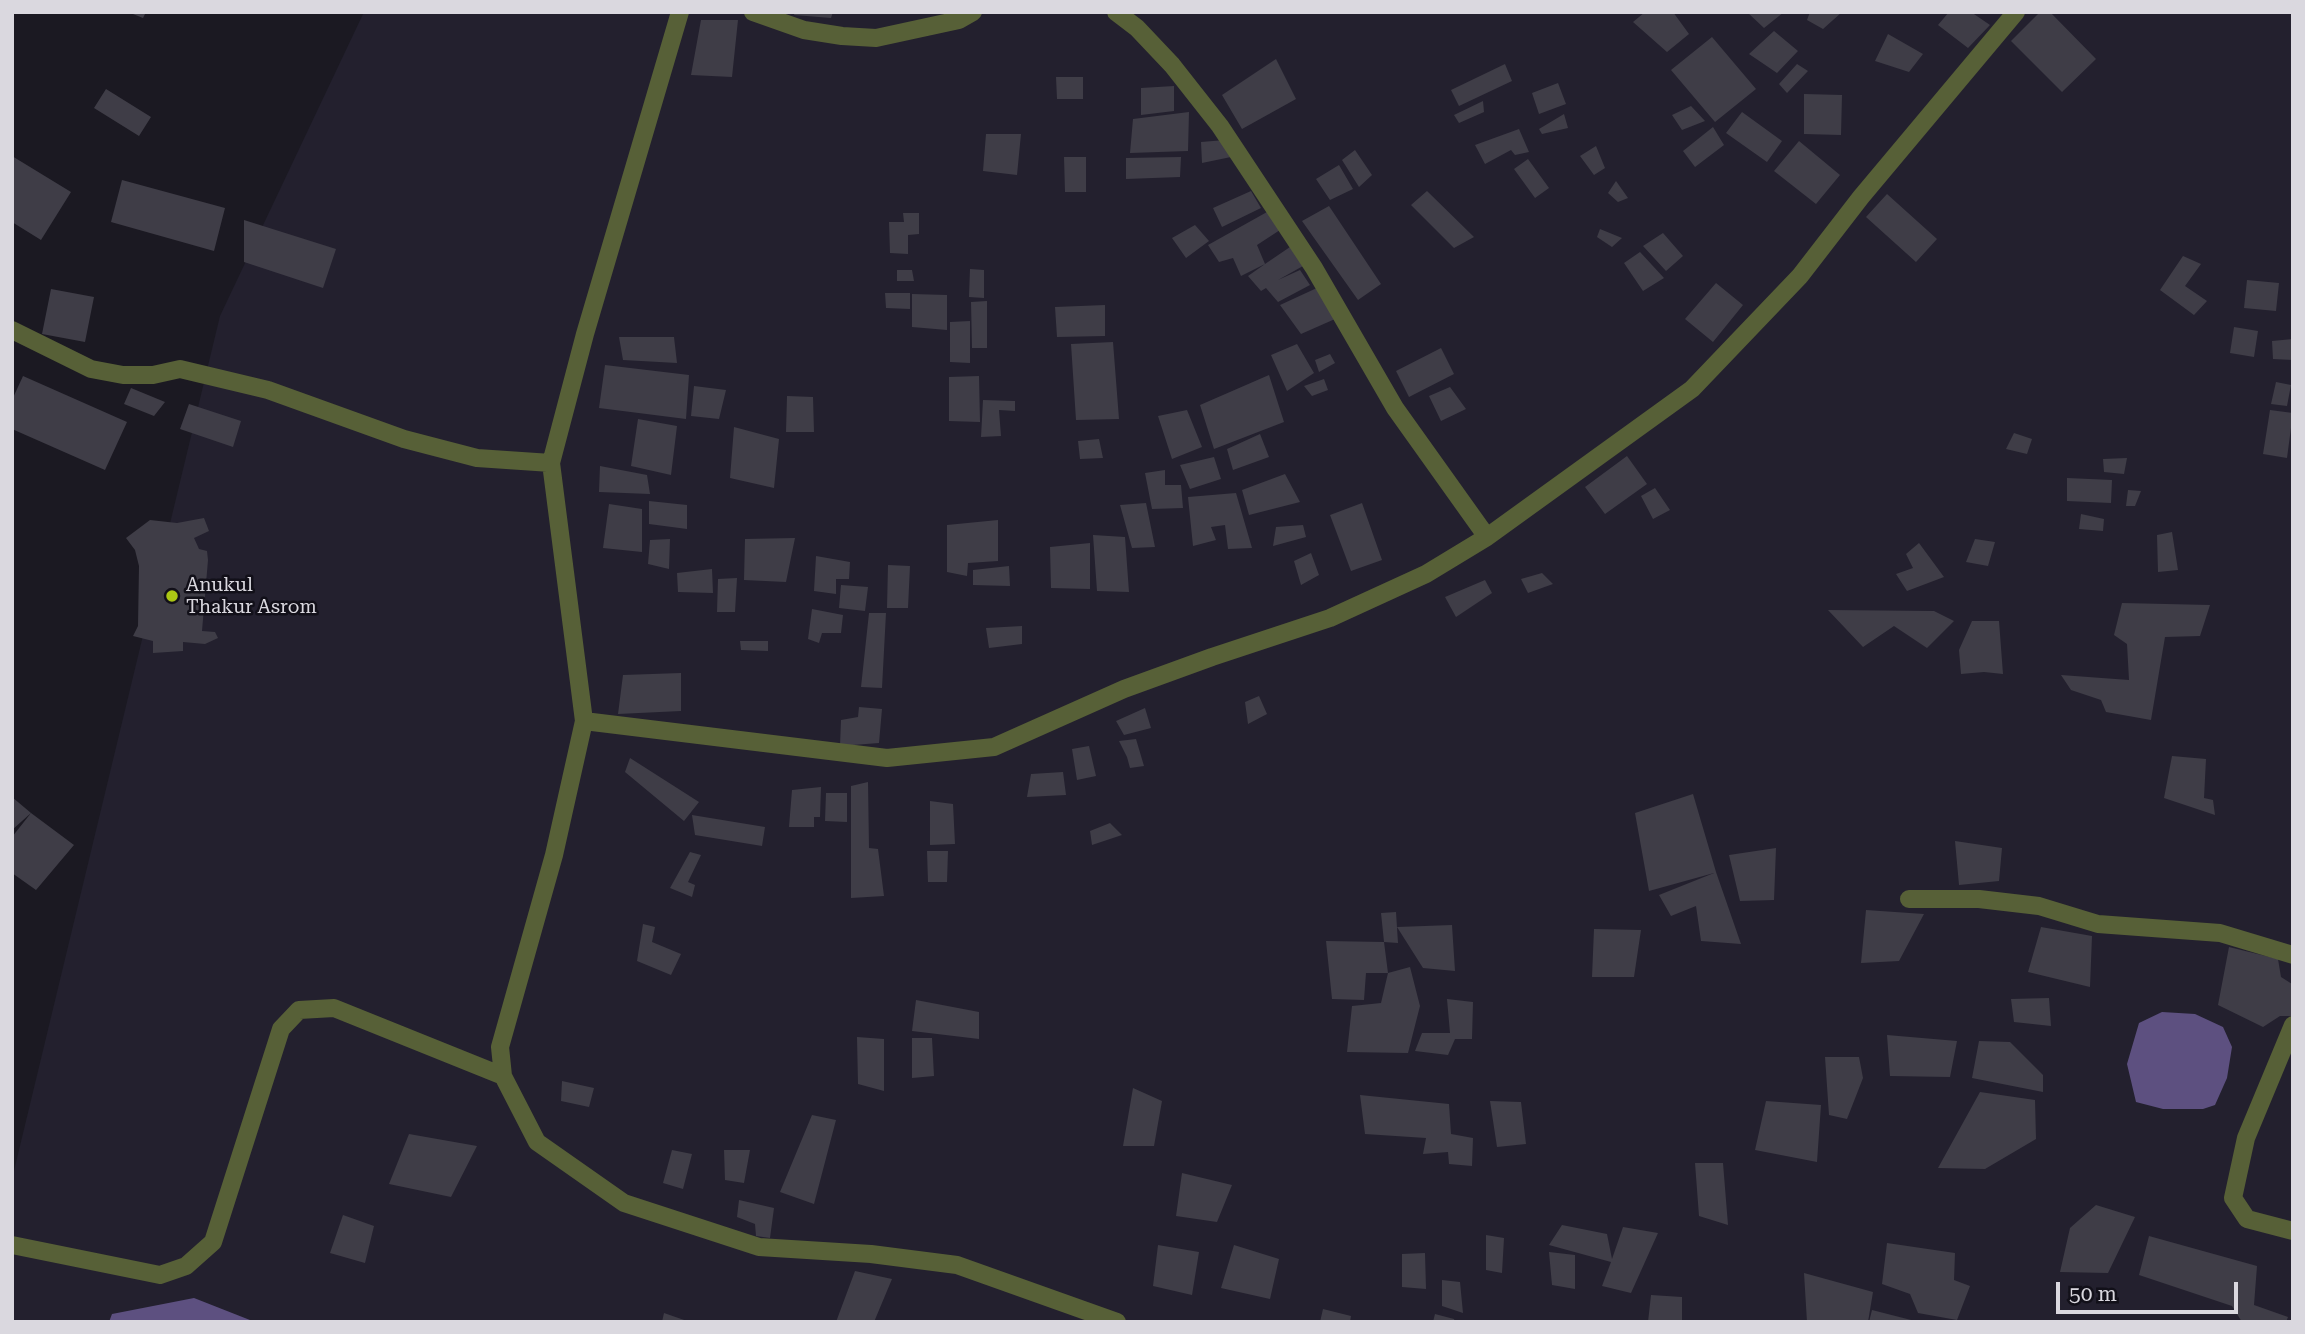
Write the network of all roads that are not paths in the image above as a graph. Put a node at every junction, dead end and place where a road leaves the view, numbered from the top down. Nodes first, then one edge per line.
1 (680, 12) edge
2 (753, 12) edge
3 (973, 12) edge
4 (1116, 12) edge
5 (2016, 12) edge
6 (12, 330) edge
7 (551, 463) junction
8 (1487, 537) junction
9 (584, 721) junction
10 (1909, 899) dead end
11 (2293, 955) edge
12 (2293, 1025) edge
13 (503, 1076) junction
14 (2293, 1231) edge
15 (12, 1245) edge
16 (1117, 1322) edge

1 - 7 street
2 - 3 street
4 - 8 street
5 - 8 street
6 - 7 street
7 - 9 street
8 - 9 street
9 - 13 street
10 - 11 street
12 - 14 street
13 - 15 street
13 - 16 street

